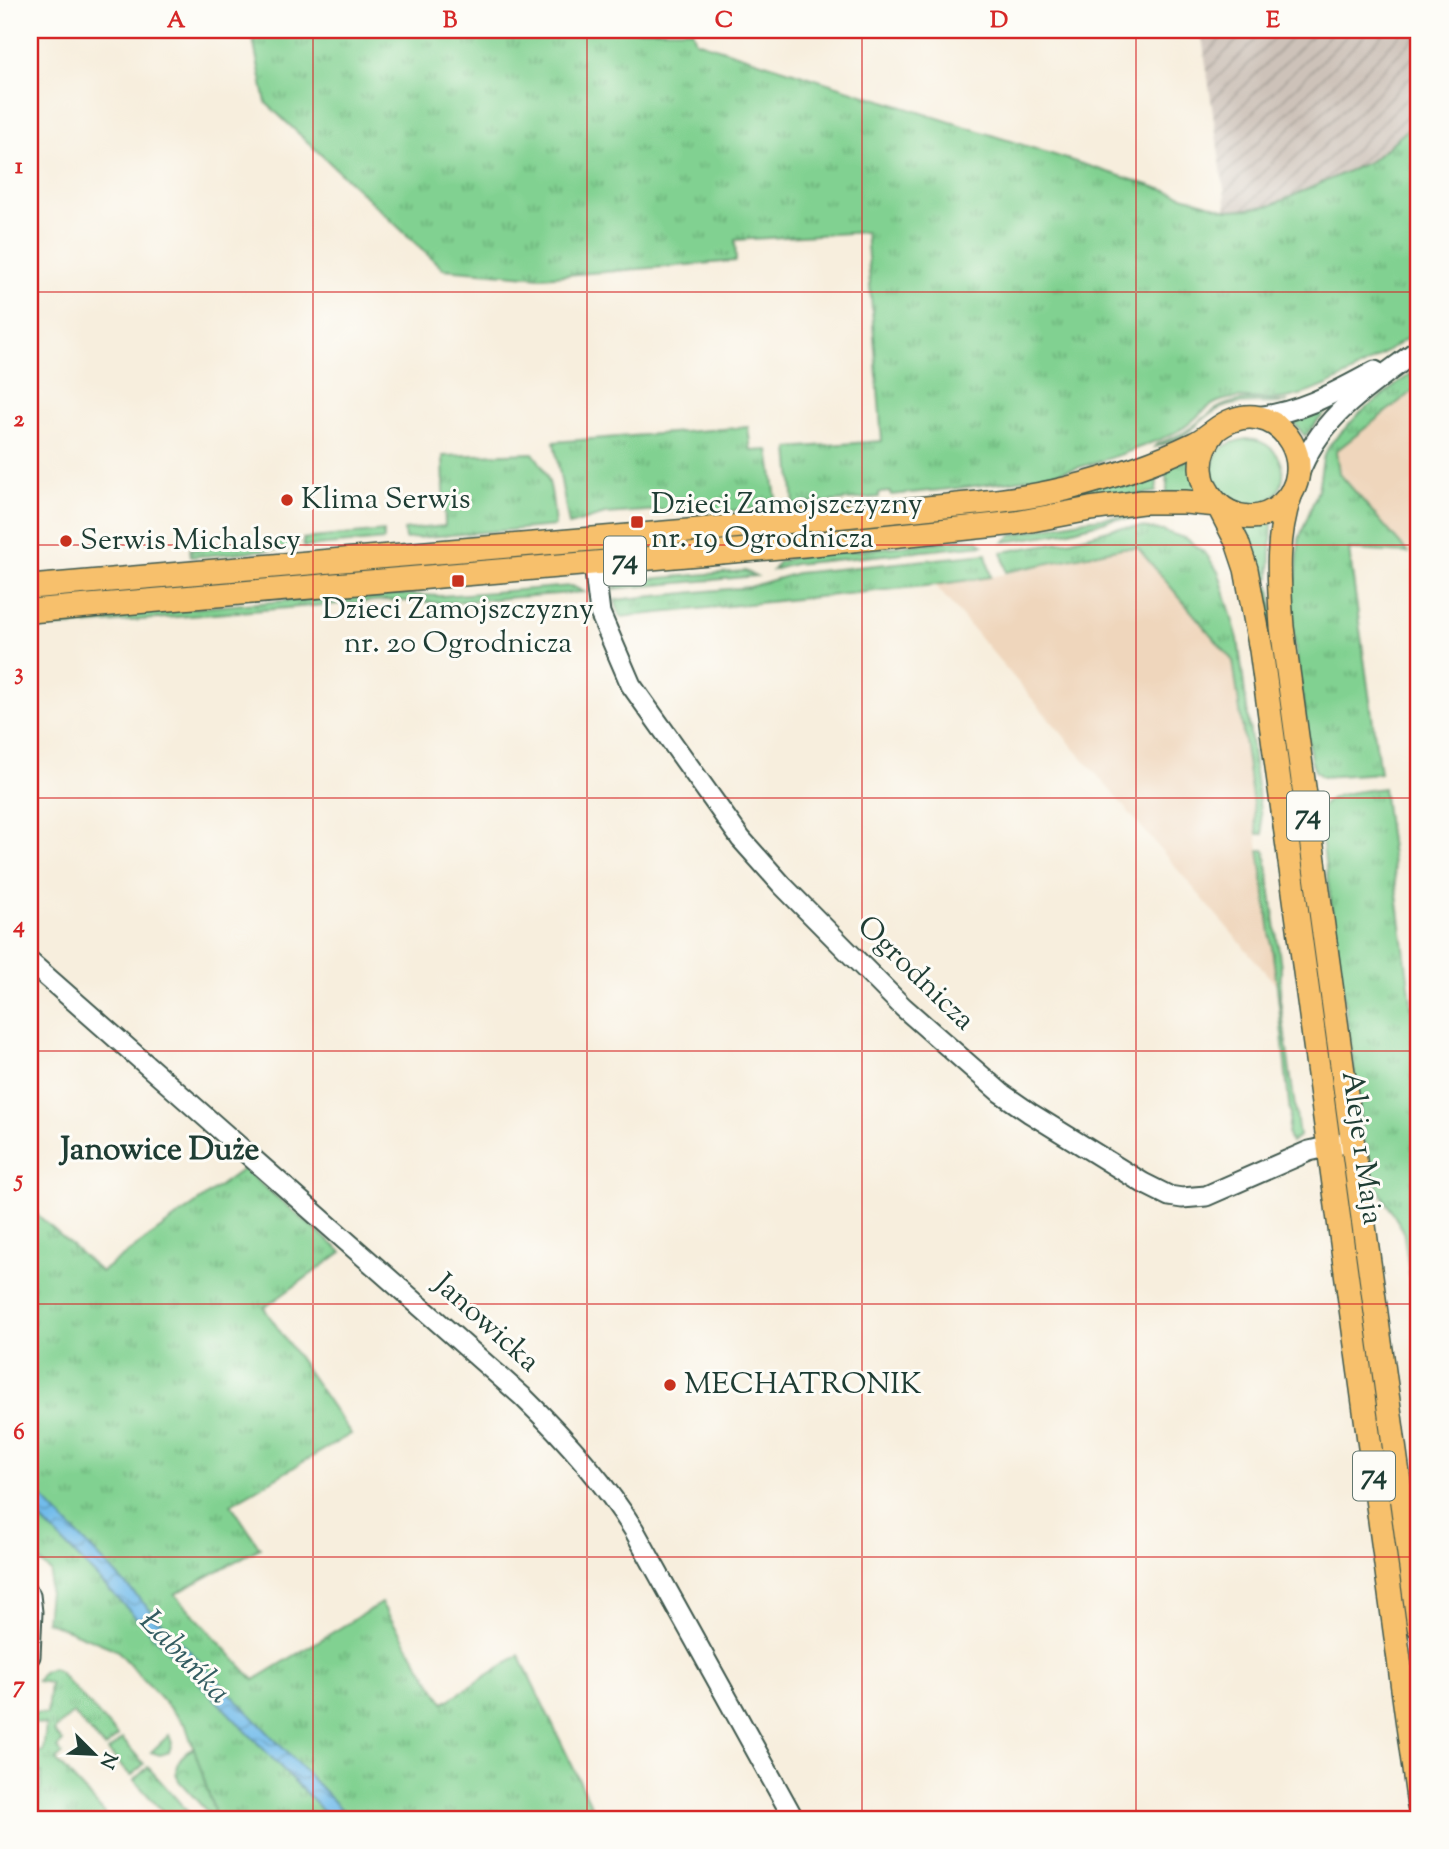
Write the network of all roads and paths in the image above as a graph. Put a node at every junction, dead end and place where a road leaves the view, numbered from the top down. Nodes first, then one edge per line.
1 (1419, 348) edge
2 (1255, 418) junction
3 (1215, 431) junction
4 (1295, 484) junction
5 (1218, 505) junction
6 (594, 564) junction
7 (30, 587) edge
8 (30, 611) edge
9 (30, 962) edge
10 (1353, 1141) junction
11 (1329, 1145) junction
12 (30, 1595) edge
13 (1419, 1627) edge
14 (30, 1656) edge
15 (1419, 1806) edge
16 (794, 1819) edge

1 - 2 street
1 - 4 street
2 - 3 main road, 74
2 - 4 main road, 74
3 - 5 main road, 74
3 - 7 main road, 74
4 - 5 main road, 74
4 - 10 main road, Aleje 1 Maja / 74
5 - 6 main road, 74
5 - 11 main road, Aleje 1 Maja / 74
6 - 8 main road, 74
6 - 11 street, Ogrodnicza
9 - 16 street, Janowicka
10 - 11 street, Ogrodnicza
10 - 13 main road, Aleje 1 Maja / 74
11 - 15 main road, Aleje 1 Maja / 74
12 - 14 street

